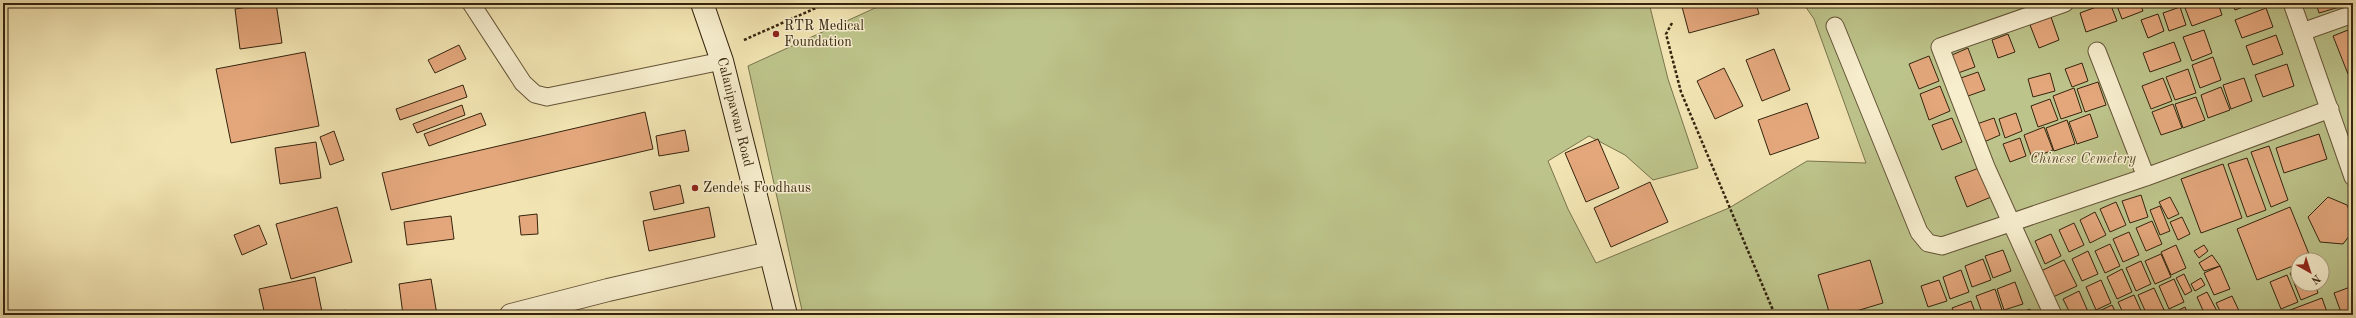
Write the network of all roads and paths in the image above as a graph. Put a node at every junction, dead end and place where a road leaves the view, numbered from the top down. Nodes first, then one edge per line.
1 (471, 3) edge
2 (702, 3) edge
3 (826, 3) edge
4 (2065, 3) edge
5 (2292, 3) edge
6 (2353, 14) edge
7 (1672, 23) dead end
8 (1835, 26) dead end
9 (2302, 32) junction
10 (740, 42) dead end
11 (2097, 51) dead end
12 (722, 61) junction
13 (2330, 109) junction
14 (2146, 177) junction
15 (2353, 177) edge
16 (2011, 222) junction
17 (770, 253) junction
18 (511, 315) edge
19 (786, 315) edge
20 (1775, 315) edge
21 (2053, 315) edge

1 - 12 lane
2 - 12 street, Calanipawan Road
3 - 10 path
4 - 16 lane
5 - 9 lane
6 - 9 lane
7 - 20 path
8 - 16 lane
9 - 13 lane
11 - 14 lane
12 - 17 street, Calanipawan Road
13 - 14 lane
13 - 15 lane
14 - 16 lane
16 - 21 lane
17 - 18 street
17 - 19 street, Calanipawan Road

